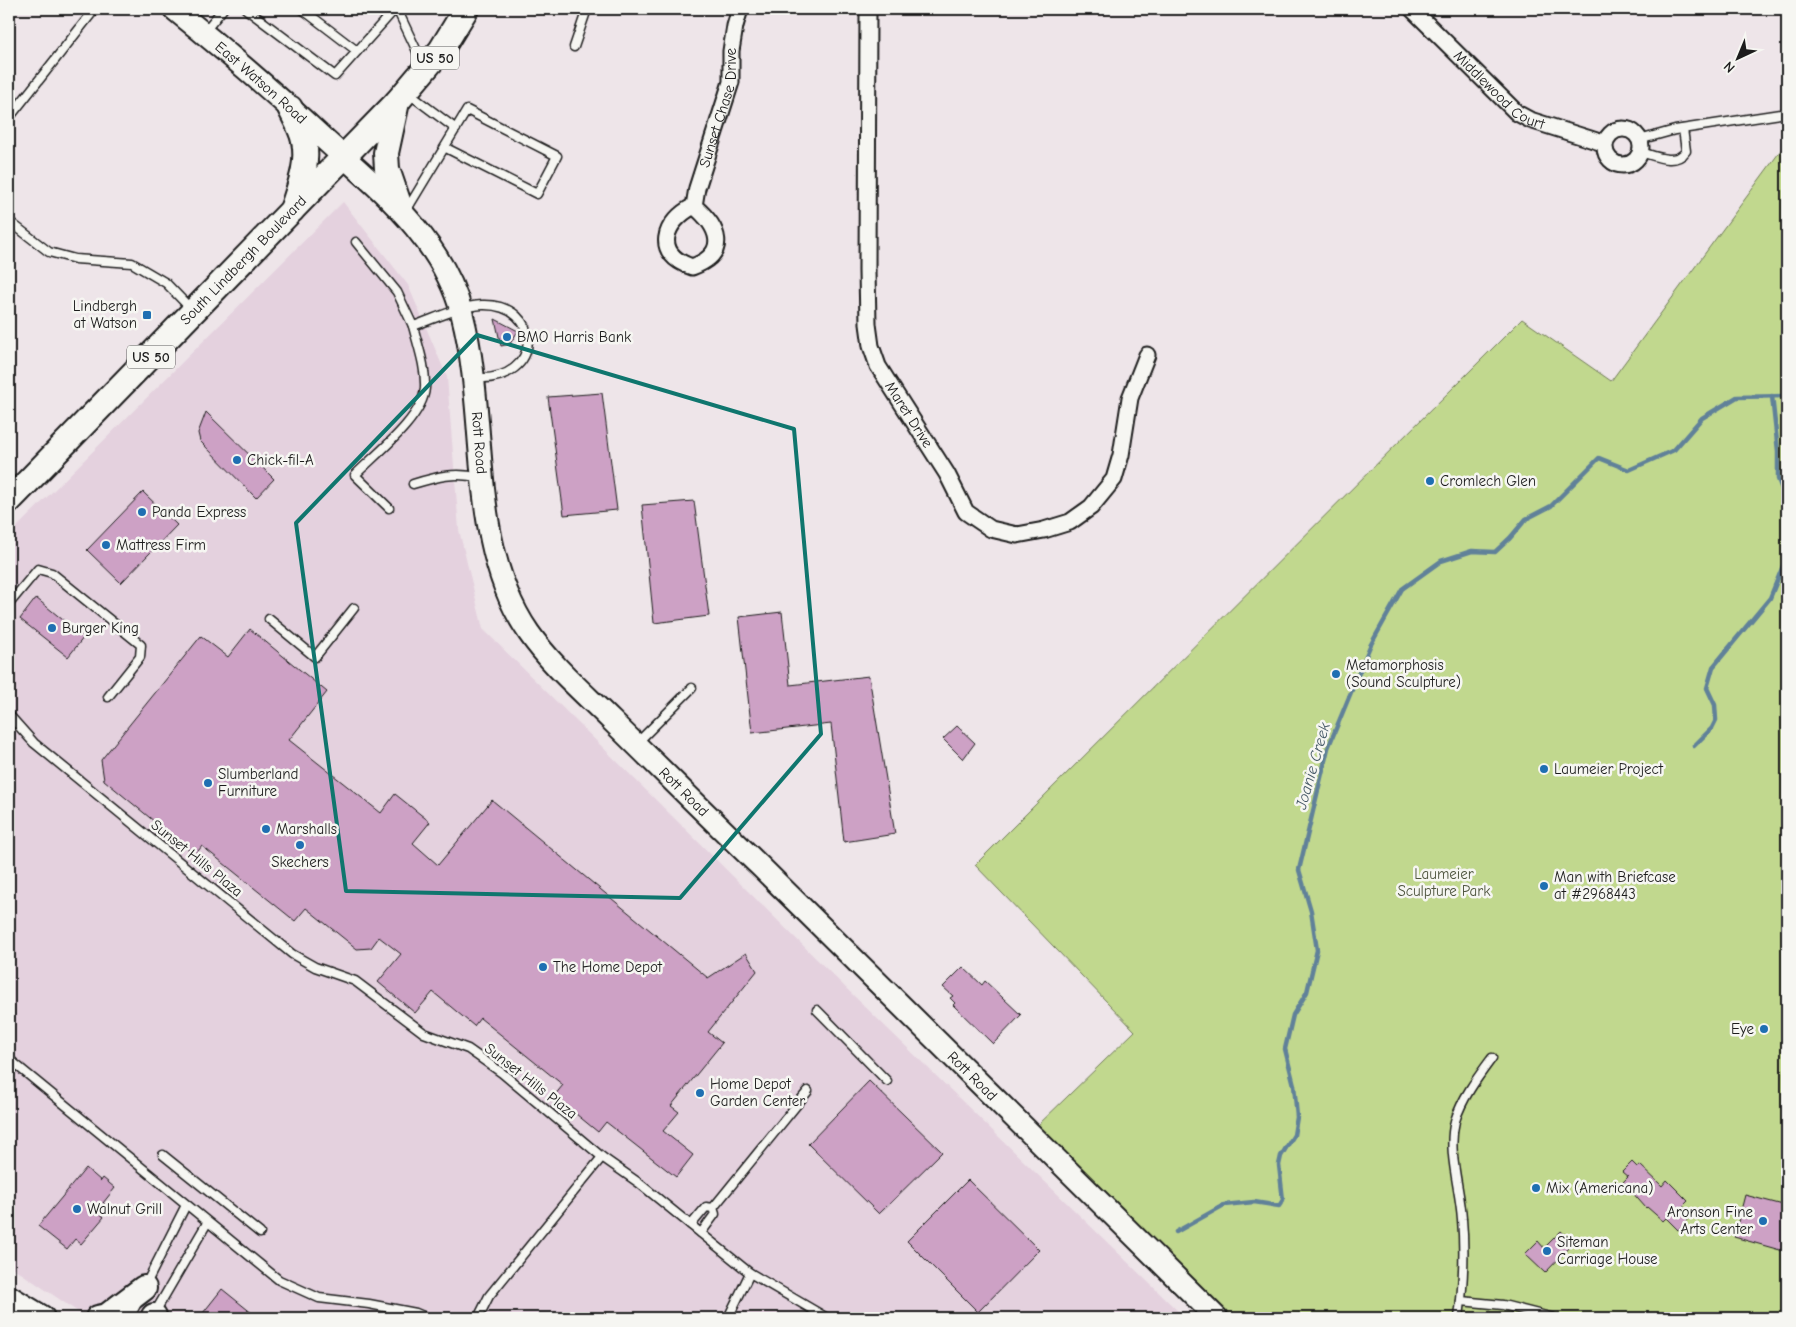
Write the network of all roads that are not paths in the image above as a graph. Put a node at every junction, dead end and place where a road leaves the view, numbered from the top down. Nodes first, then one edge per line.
1 (95, 9) edge
2 (174, 9) edge
3 (223, 9) edge
4 (302, 9) edge
5 (396, 9) edge
6 (404, 9) edge
7 (422, 9) edge
8 (466, 9) edge
9 (587, 9) edge
10 (740, 9) edge
11 (868, 9) edge
12 (1412, 9) edge
13 (250, 10) edge
14 (204, 33) junction
15 (574, 47) dead end
16 (358, 51) junction
17 (426, 70) junction
18 (402, 97) junction
19 (290, 108) junction
20 (1787, 113) edge
21 (9, 118) edge
22 (456, 129) junction
23 (1683, 129) junction
24 (1603, 143) junction
25 (1640, 146) junction
26 (446, 148) junction
27 (344, 158) junction
28 (694, 206) dead end
29 (402, 210) junction
30 (292, 212) junction
31 (9, 221) edge
32 (356, 242) dead end
33 (461, 310) junction
34 (194, 313) junction
35 (413, 326) junction
36 (1147, 355) dead end
37 (474, 378) junction
38 (484, 480) junction
39 (413, 484) dead end
40 (9, 501) edge
41 (389, 508) dead end
42 (9, 604) edge
43 (354, 608) dead end
44 (268, 619) dead end
45 (692, 688) dead end
46 (108, 697) dead end
47 (9, 715) edge
48 (635, 744) junction
49 (817, 1010) dead end
50 (1492, 1058) dead end
51 (9, 1059) edge
52 (887, 1081) dead end
53 (808, 1091) dead end
54 (163, 1155) dead end
55 (602, 1157) junction
56 (186, 1205) junction
57 (713, 1208) junction
58 (208, 1222) junction
59 (691, 1225) junction
60 (260, 1233) dead end
61 (701, 1233) junction
62 (750, 1273) junction
63 (144, 1288) junction
64 (9, 1298) edge
65 (1461, 1301) junction
66 (153, 1317) edge
67 (42, 1318) edge
68 (98, 1318) edge
69 (129, 1318) edge
70 (428, 1318) edge
71 (478, 1318) edge
72 (728, 1318) edge
73 (827, 1318) edge
74 (1217, 1318) edge
75 (1459, 1318) edge
76 (1554, 1318) edge

1 - 21 lane
2 - 14 street, East Watson Road
3 - 14 lane
4 - 16 lane
5 - 16 lane
5 - 17 lane
6 - 7 lane
8 - 17 main road, South Lindbergh Boulevard / US 50
9 - 15 lane
10 - 28 street, Sunset Chase Drive
11 - 36 street, Maret Drive
12 - 24 street, Middlewood Court
13 - 16 lane
14 - 19 street, East Watson Road
17 - 18 main road, South Lindbergh Boulevard / US 50
18 - 22 lane
18 - 27 main road, South Lindbergh Boulevard / US 50
18 - 29 main road
19 - 27 street, East Watson Road
19 - 30 main road
20 - 23 lane
22 - 26 lane
22 - 26 lane
23 - 25 lane
23 - 25 lane
24 - 25 street
24 - 25 street
26 - 29 lane
27 - 29 street, Rott Road
27 - 30 main road, South Lindbergh Boulevard / US 50
29 - 33 street, Rott Road
30 - 34 main road, South Lindbergh Boulevard / US 50
31 - 34 lane
32 - 35 lane
33 - 35 lane
33 - 37 street, Rott Road
33 - 37 lane
34 - 40 main road, South Lindbergh Boulevard / US 50
35 - 41 lane
37 - 38 street, Rott Road
38 - 39 lane
38 - 48 street, Rott Road
42 - 46 lane
43 - 44 lane
45 - 48 lane
47 - 55 lane, Sunset Hills Plaza
48 - 74 street, Rott Road
49 - 52 lane
50 - 65 lane
51 - 56 lane
53 - 57 lane
54 - 60 lane
55 - 59 lane, Sunset Hills Plaza
55 - 71 lane
56 - 58 lane
56 - 63 lane
57 - 59 lane
57 - 61 lane
58 - 66 lane
58 - 70 lane
59 - 61 lane, Sunset Hills Plaza
61 - 62 lane, Sunset Hills Plaza
62 - 72 lane
62 - 73 lane, Sunset Hills Plaza
63 - 68 main road
63 - 69 lane
64 - 67 main road
65 - 75 lane
65 - 76 lane

